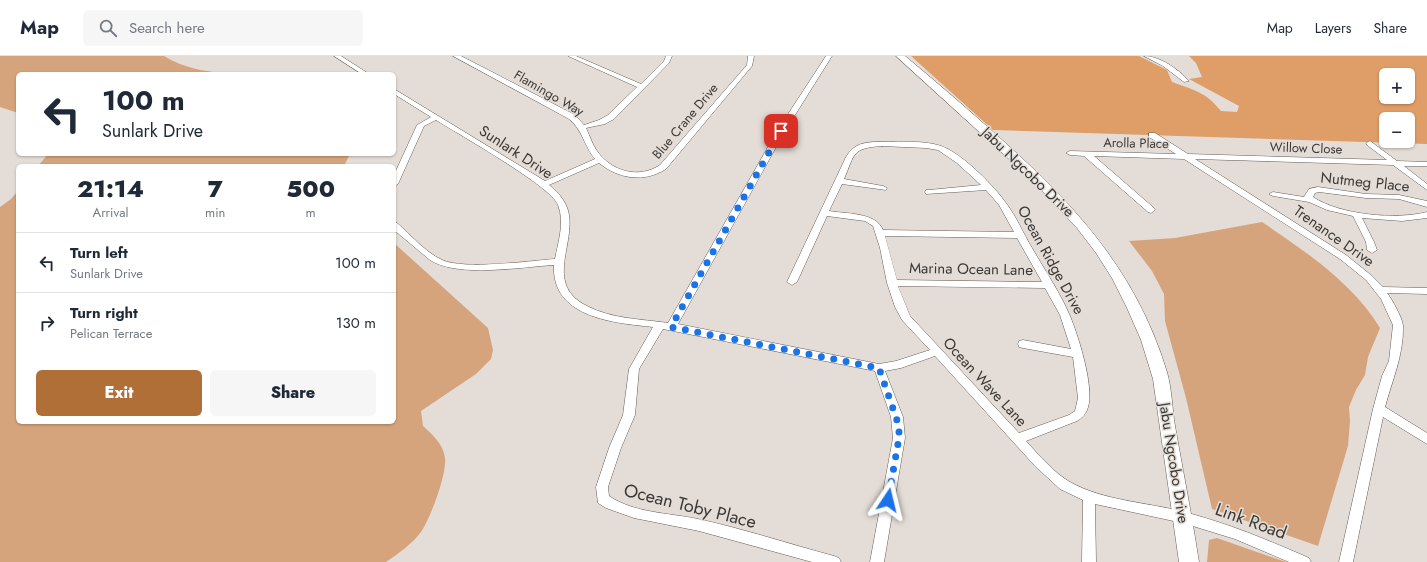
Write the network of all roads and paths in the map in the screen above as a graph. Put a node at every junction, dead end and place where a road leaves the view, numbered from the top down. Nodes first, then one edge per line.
1 (337, 56) edge
2 (456, 56) edge
3 (571, 56) edge
4 (669, 56) edge
5 (751, 56) edge
6 (829, 56) edge
7 (900, 56) edge
8 (1147, 56) edge
9 (363, 72) edge
10 (1186, 81) dead end
11 (642, 87) junction
12 (396, 92) edge
13 (437, 117) junction
14 (583, 127) junction
15 (1152, 135) dead end
16 (1370, 143) dead end
17 (1070, 153) dead end
18 (1087, 154) junction
19 (1183, 156) junction
20 (600, 160) junction
21 (1394, 162) junction
22 (1427, 164) edge
23 (396, 180) edge
24 (839, 181) junction
25 (544, 184) junction
26 (987, 187) junction
27 (883, 188) dead end
28 (1427, 188) edge
29 (929, 192) dead end
30 (1273, 194) dead end
31 (1310, 200) junction
32 (1427, 204) edge
33 (1150, 210) dead end
34 (824, 213) junction
35 (1356, 214) junction
36 (1427, 215) edge
37 (396, 227) edge
38 (880, 233) junction
39 (1020, 235) junction
40 (1372, 250) dead end
41 (558, 262) junction
42 (792, 282) dead end
43 (892, 283) junction
44 (1048, 285) junction
45 (1380, 290) junction
46 (1427, 291) edge
47 (665, 326) junction
48 (1023, 344) dead end
49 (936, 352) junction
50 (1078, 354) junction
51 (879, 368) junction
52 (1379, 409) junction
53 (1017, 439) junction
54 (1427, 439) edge
55 (1089, 497) junction
56 (1183, 517) junction
57 (834, 562) edge
58 (877, 562) edge
59 (1089, 562) edge
60 (1189, 562) edge
61 (1304, 562) edge
62 (1346, 562) edge

1 - 9 street
2 - 14 street, Flamingo Way
3 - 11 street
4 - 11 street
5 - 20 street, Blue Crane Drive
6 - 47 street
7 - 56 main road, Jabu Ngcobo Drive
8 - 10 street
11 - 14 street
12 - 13 street, Sunlark Drive
13 - 23 street
13 - 25 street, Sunlark Drive
14 - 20 street, Flamingo Way
15 - 19 street, Trenance Drive
16 - 21 street
17 - 18 street, Arolla Place
18 - 19 street, Arolla Place
18 - 33 street, Arolla Place
19 - 21 street, Willow Close
19 - 45 street, Trenance Drive
20 - 25 street
21 - 22 street, Willow Close
21 - 28 street
24 - 26 street, Ocean Ridge Drive
24 - 27 street
24 - 34 street, Ocean Ridge Drive
25 - 41 street, Sunlark Drive
26 - 29 street
26 - 39 street, Ocean Ridge Drive
30 - 31 street
31 - 32 street, Nutmeg Place
31 - 35 street, Nutmeg Place
34 - 38 street
34 - 42 street, Ocean Ridge Drive
35 - 36 street, Nutmeg Place
35 - 40 street
37 - 41 street
38 - 39 street
38 - 43 street, Ocean Wave Lane
39 - 44 street, Ocean Ridge Drive
41 - 47 street, Sunlark Drive
43 - 44 street, Marina Ocean Lane
43 - 49 street, Ocean Wave Lane
44 - 50 street, Ocean Ridge Drive
45 - 46 street
45 - 52 street, Trenance Drive
47 - 51 street, Sunlark Drive
47 - 57 street, Ocean Toby Place
48 - 50 street
49 - 51 street, Sunlark Drive
49 - 53 street, Ocean Wave Lane
50 - 53 street, Ocean Ridge Drive
51 - 58 street
52 - 54 street
52 - 62 street, Trenance Drive
53 - 55 street, Ocean Wave Lane
55 - 56 street, Ocean Wave Lane
55 - 59 street
56 - 60 main road, Jabu Ngcobo Drive
56 - 61 street, Link Road

